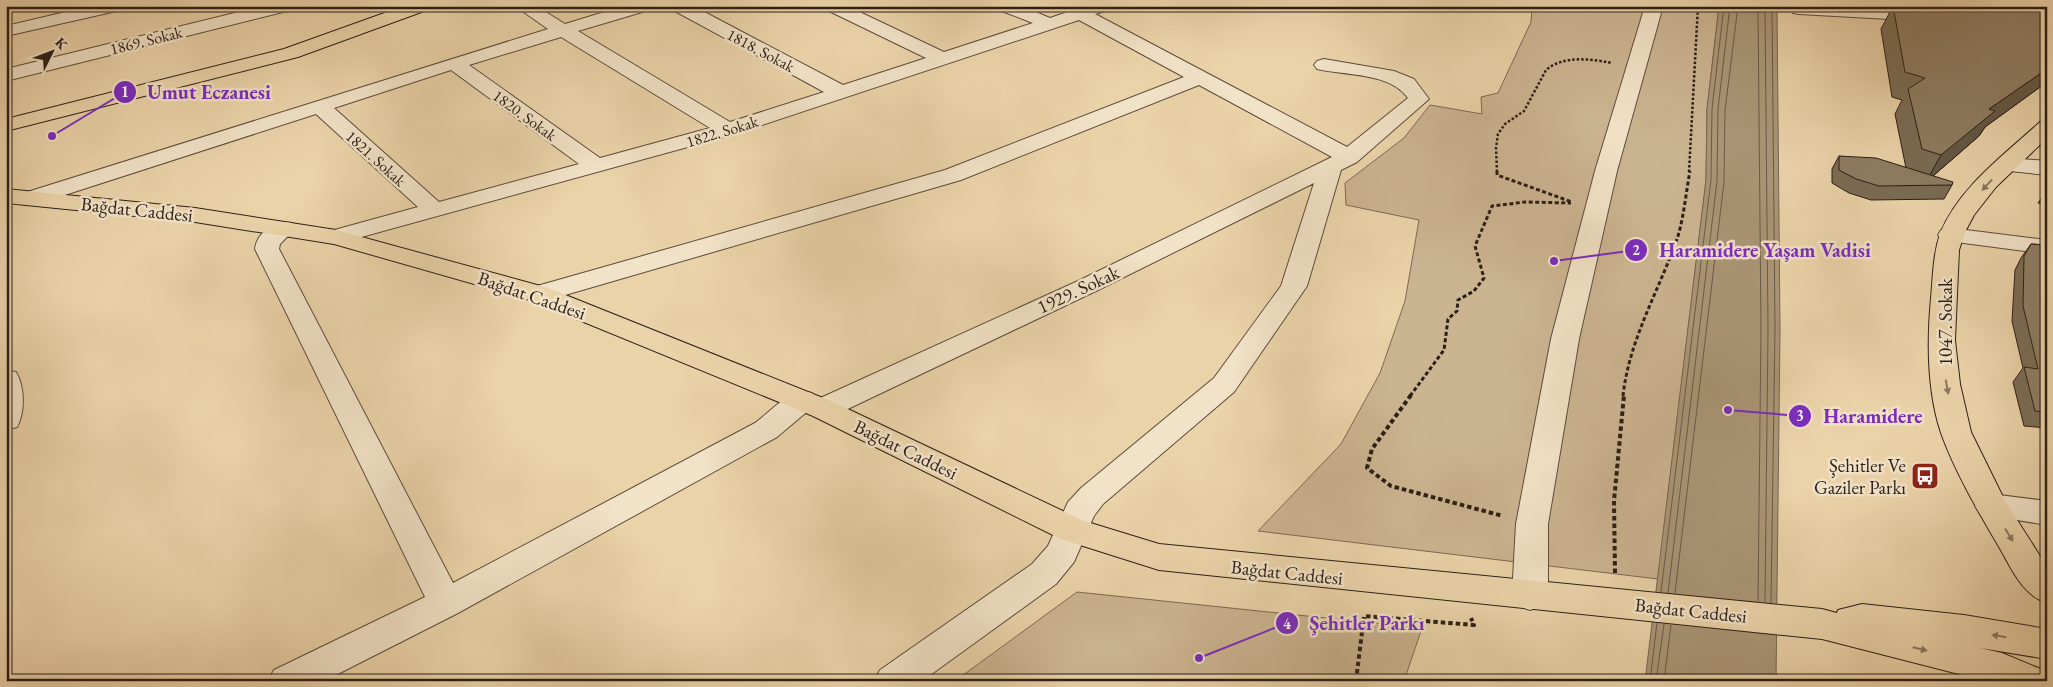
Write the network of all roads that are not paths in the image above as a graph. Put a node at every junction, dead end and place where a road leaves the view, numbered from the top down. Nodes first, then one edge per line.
1 (115, 6) edge
2 (285, 6) edge
3 (421, 6) edge
4 (524, 6) edge
5 (643, 6) edge
6 (679, 6) edge
7 (833, 6) edge
8 (1005, 6) edge
9 (1103, 6) edge
10 (1654, 6) edge
11 (1799, 9) dead end
12 (1081, 14) junction
13 (1943, 18) edge
14 (1050, 24) junction
15 (563, 30) junction
16 (6, 31) edge
17 (945, 60) junction
18 (454, 63) junction
19 (1324, 65) dead end
20 (6, 75) edge
21 (1198, 78) junction
22 (842, 93) junction
23 (319, 106) junction
24 (6, 125) edge
25 (2047, 126) edge
26 (728, 130) junction
27 (1340, 162) junction
28 (2008, 165) junction
29 (596, 166) junction
30 (2047, 168) edge
31 (19, 197) edge
32 (434, 209) junction
33 (284, 228) junction
34 (1950, 235) junction
35 (336, 237) junction
36 (2047, 246) edge
37 (539, 294) junction
38 (6, 379) edge
39 (812, 404) junction
40 (7, 412) edge
41 (1991, 506) junction
42 (2047, 513) edge
43 (1073, 530) junction
44 (2047, 589) edge
45 (1530, 596) junction
46 (446, 603) junction
47 (1822, 624) junction
48 (2047, 644) edge
49 (2008, 677) edge
50 (288, 681) edge
51 (893, 681) edge

1 - 16 street
2 - 20 street, 1869. Sokak
3 - 24 main road
4 - 15 street
5 - 15 street
6 - 22 street, 1818. Sokak
7 - 17 street
8 - 14 street
9 - 12 street, 1822. Sokak
10 - 45 street
11 - 13 street
12 - 14 street, 1822. Sokak
12 - 21 street
14 - 17 street, 1822. Sokak
15 - 18 street
15 - 26 street
17 - 22 street, 1822. Sokak
18 - 23 street
18 - 29 street, 1820. Sokak
19 - 27 street, 1929. Sokak
21 - 27 street
21 - 37 street
22 - 26 street, 1822. Sokak
23 - 31 street
23 - 32 street, 1821. Sokak
25 - 28 main road, 1047. Sokak
26 - 29 street, 1822. Sokak
27 - 39 street, 1929. Sokak
27 - 43 street
28 - 30 street
28 -> 34 main road, 1047. Sokak
29 - 32 street, 1822. Sokak
31 - 33 main road, Bağdat Caddesi
32 - 35 street, 1822. Sokak
33 - 35 main road, Bağdat Caddesi
33 - 46 street
34 - 36 street
34 -> 41 main road, 1047. Sokak
35 - 37 main road, Bağdat Caddesi
37 - 39 main road, Bağdat Caddesi
38 - 40 street
39 - 43 main road, Bağdat Caddesi
39 - 46 street, 1929. Sokak
41 - 42 street
41 -> 44 main road, 1047. Sokak
43 - 45 main road, Bağdat Caddesi
43 - 51 street
45 - 47 main road, Bağdat Caddesi
46 - 50 street, 1929. Sokak
48 -> 47 main road
47 -> 49 main road

